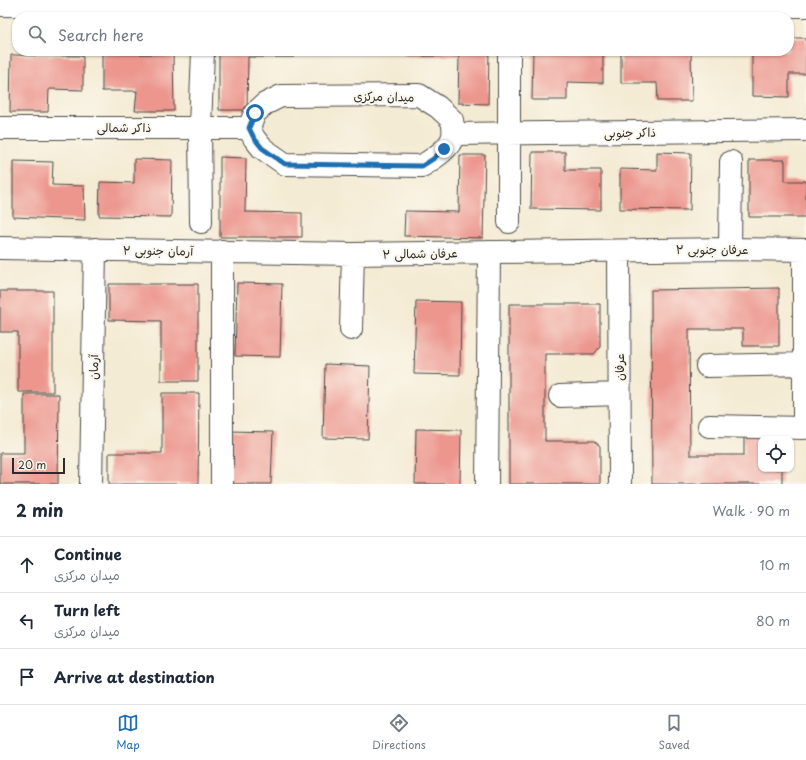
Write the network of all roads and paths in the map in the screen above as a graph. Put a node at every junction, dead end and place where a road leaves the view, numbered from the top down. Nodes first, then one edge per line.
1 (91, 3) edge
2 (626, 3) edge
3 (0, 5) edge
4 (806, 6) edge
5 (202, 56) edge
6 (509, 56) edge
7 (200, 127) junction
8 (0, 128) edge
9 (249, 128) junction
10 (806, 130) edge
11 (509, 133) junction
12 (454, 134) junction
13 (731, 162) dead end
14 (201, 222) dead end
15 (509, 222) dead end
16 (0, 248) edge
17 (95, 249) junction
18 (730, 249) junction
19 (619, 250) junction
20 (805, 250) edge
21 (222, 251) junction
22 (489, 252) junction
23 (353, 254) junction
24 (351, 328) dead end
25 (804, 364) junction
26 (707, 366) dead end
27 (619, 394) junction
28 (560, 396) dead end
29 (709, 426) dead end
30 (91, 484) edge
31 (222, 484) edge
32 (487, 484) edge
33 (620, 484) edge

1 - 2 street
1 - 3 street
2 - 4 street
5 - 7 street
6 - 11 street
7 - 8 street, ذاکر شمالی
7 - 9 street, ذاکر شمالی
7 - 14 street
9 - 12 street
9 - 12 street, میدان مرکزی
10 - 11 street, ذاکر جنوبی
11 - 12 street, ذاکر جنوبی
11 - 15 street
13 - 18 street
16 - 17 street, آرمان جنوبی ۲
17 - 21 street, آرمان جنوبی ۲
17 - 30 street, آرمان
18 - 19 street, عرفان جنوبی ۲
18 - 20 street, عرفان جنوبی ۲
19 - 22 street, عرفان شمالی ۲
19 - 27 street, عرفان
20 - 25 street
21 - 23 street, عرفان شمالی ۲
21 - 31 street
22 - 23 street, عرفان شمالی ۲
22 - 32 street
23 - 24 street
25 - 26 street
25 - 29 street
27 - 28 street
27 - 33 street, عرفان

